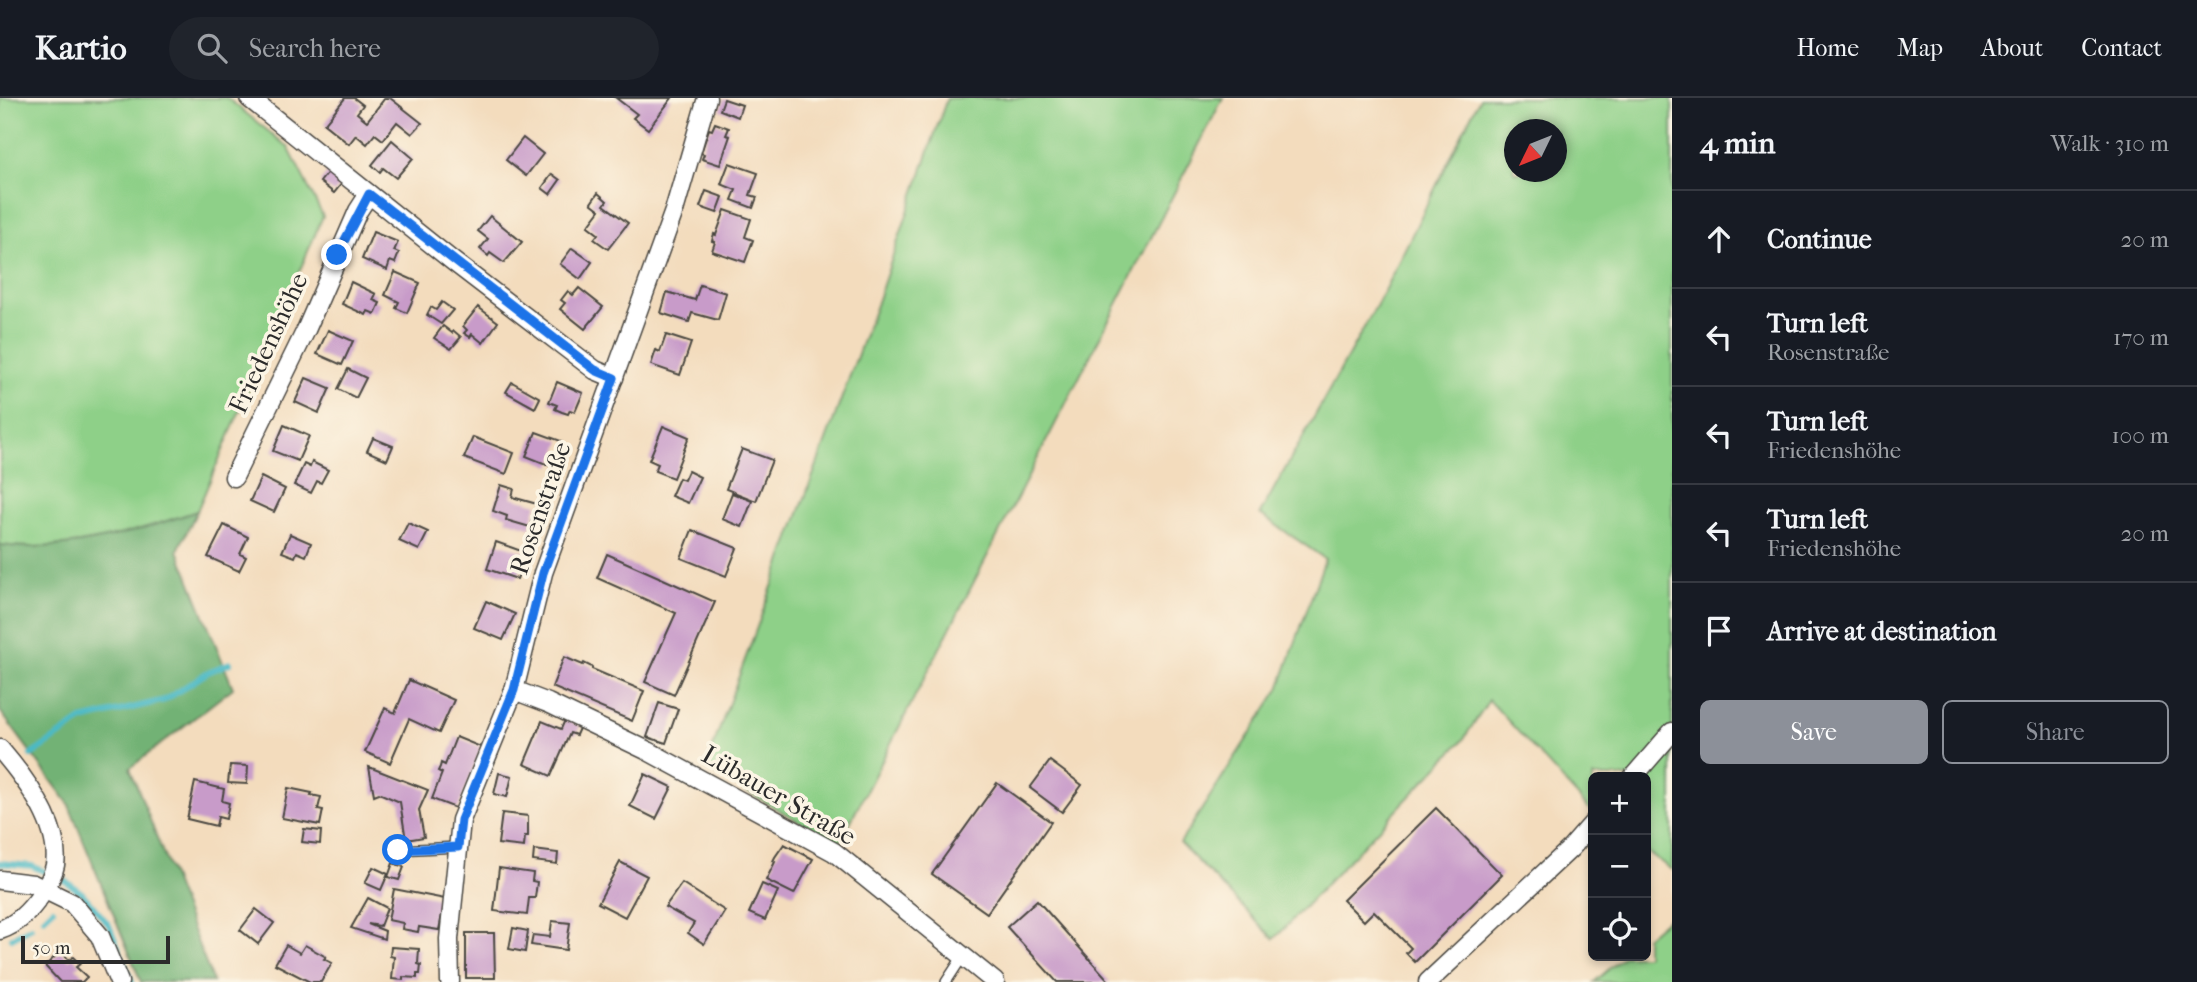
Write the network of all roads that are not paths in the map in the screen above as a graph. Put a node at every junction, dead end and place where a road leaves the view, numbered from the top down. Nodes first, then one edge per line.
1 (249, 98) edge
2 (707, 98) edge
3 (369, 194) junction
4 (614, 378) junction
5 (234, 477) dead end
6 (514, 690) junction
7 (1672, 732) edge
8 (0, 749) edge
9 (1637, 772) edge
10 (1588, 829) edge
11 (458, 847) junction
12 (398, 850) dead end
13 (0, 880) edge
14 (47, 886) junction
15 (0, 930) edge
16 (963, 956) junction
17 (119, 982) edge
18 (450, 982) edge
19 (946, 982) edge
20 (995, 982) edge
21 (1428, 982) edge

1 - 3 street
2 - 4 street, Rosenstraße
3 - 4 street
3 - 5 street, Friedenshöhe
4 - 6 street, Rosenstraße
6 - 11 street, Rosenstraße
6 - 16 street, Lübauer Straße
7 - 9 street
8 - 14 street
10 - 21 street
11 - 12 lane
11 - 18 street, Rosenstraße
13 - 14 street
14 - 15 street
14 - 17 street
16 - 19 lane
16 - 20 street, Lübauer Straße

